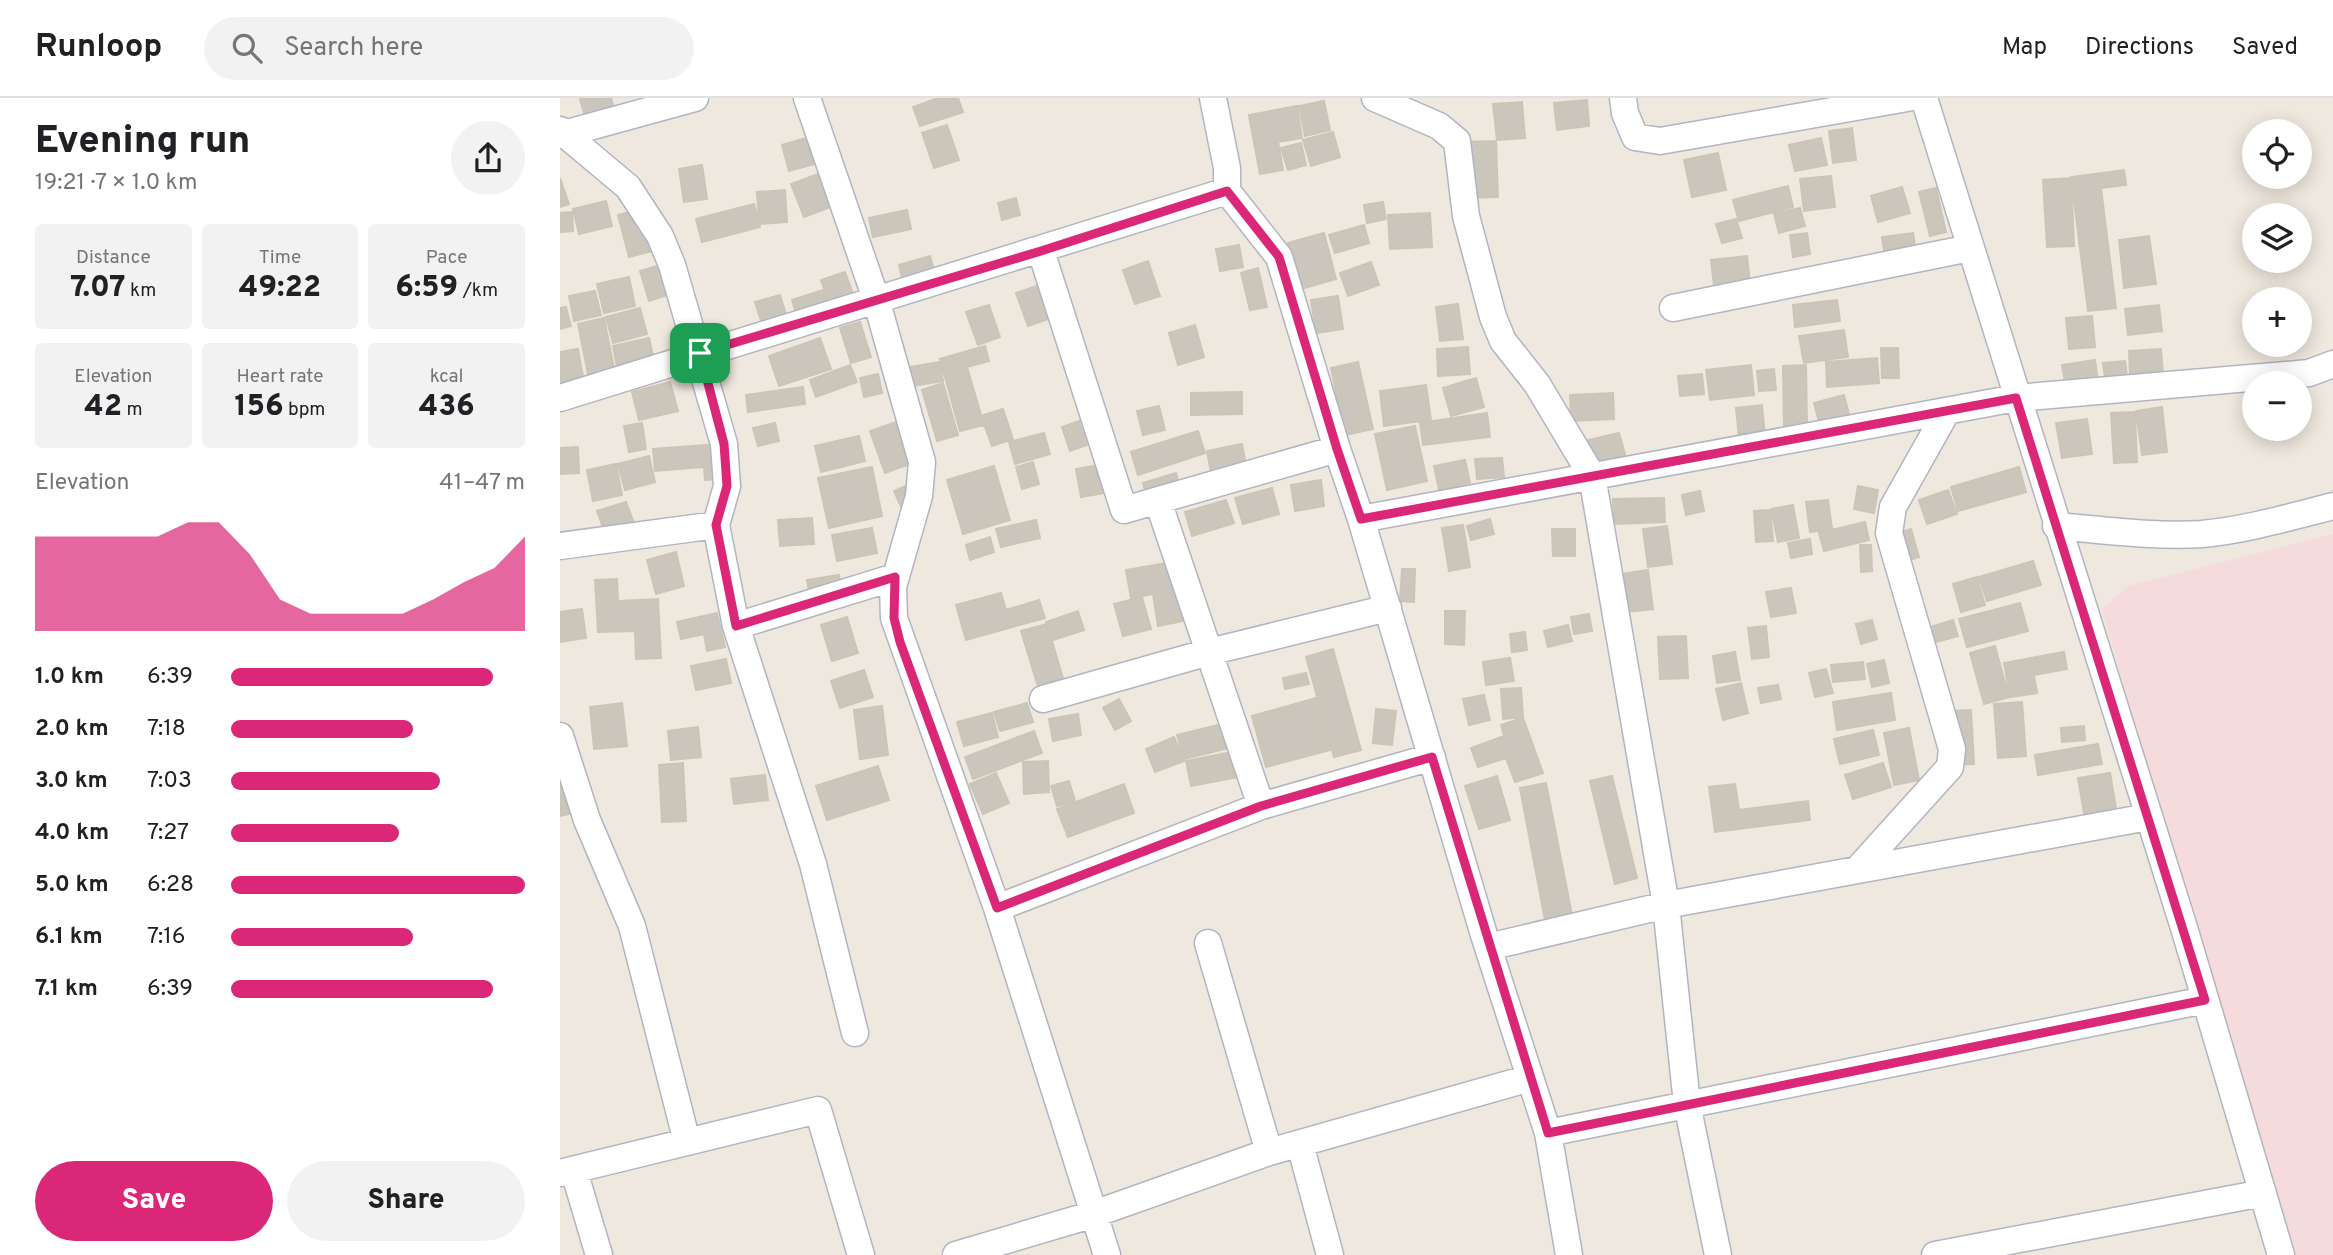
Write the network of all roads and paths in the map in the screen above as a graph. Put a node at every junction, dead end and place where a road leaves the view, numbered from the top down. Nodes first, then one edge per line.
1 (695, 98) edge
2 (807, 98) edge
3 (1213, 98) edge
4 (1376, 98) edge
5 (1623, 98) edge
6 (1906, 98) edge
7 (1924, 98) edge
8 (561, 133) edge
9 (1227, 191) junction
10 (1970, 248) junction
11 (1041, 251) junction
12 (876, 299) junction
13 (1673, 308) dead end
14 (700, 353) junction
15 (2333, 364) edge
16 (560, 398) edge
17 (2016, 398) junction
18 (1947, 411) junction
19 (1337, 449) junction
20 (1592, 476) junction
21 (1158, 500) junction
22 (2333, 506) edge
23 (1361, 519) junction
24 (716, 525) junction
25 (2056, 526) junction
26 (560, 546) edge
27 (895, 577) junction
28 (1388, 608) junction
29 (736, 626) junction
30 (1209, 652) junction
31 (1043, 699) dead end
32 (560, 736) edge
33 (1432, 757) junction
34 (1261, 806) junction
35 (2148, 817) junction
36 (1857, 870) junction
37 (1666, 905) junction
38 (997, 908) junction
39 (1208, 943) dead end
40 (1488, 947) junction
41 (2205, 1000) junction
42 (855, 1033) dead end
43 (1530, 1078) junction
44 (1687, 1104) junction
45 (1548, 1133) junction
46 (687, 1142) junction
47 (1300, 1144) junction
48 (1269, 1152) junction
49 (567, 1172) edge
50 (2263, 1193) junction
51 (1094, 1214) junction
52 (599, 1255) edge
53 (860, 1255) edge
54 (956, 1255) edge
55 (1107, 1255) edge
56 (1330, 1255) edge
57 (1569, 1255) edge
58 (1718, 1255) edge
59 (1935, 1255) edge
60 (2281, 1255) edge

1 - 8 street
2 - 12 street
3 - 9 street
4 - 20 street
5 - 6 street
7 - 10 street
8 - 14 street
9 - 11 street
9 - 19 street
10 - 13 street
10 - 17 street
11 - 12 street
11 - 21 street
12 - 14 street
12 - 27 street
14 - 16 street
14 - 24 street
15 - 17 street
17 - 18 street
17 - 25 street
18 - 20 street
18 - 36 street
19 - 21 street
19 - 23 street
20 - 23 street
20 - 37 street
21 - 30 street
22 - 25 street
23 - 28 street
24 - 26 street
24 - 29 street
25 - 35 street
27 - 29 street
27 - 38 street
28 - 30 street
28 - 33 street
29 - 42 street
30 - 31 street
30 - 34 street
32 - 46 street
33 - 34 street
33 - 40 street
34 - 38 street
35 - 36 street
35 - 41 street
36 - 37 street
37 - 40 street
37 - 44 street
38 - 51 street
39 - 48 street
40 - 43 street
41 - 44 street
41 - 50 street
43 - 45 street
43 - 47 street
44 - 45 street
44 - 58 street
45 - 57 street
46 - 49 street
46 - 53 street
47 - 48 street
47 - 56 street
48 - 51 street
49 - 52 street
50 - 59 street
50 - 60 street
51 - 54 street
51 - 55 street

